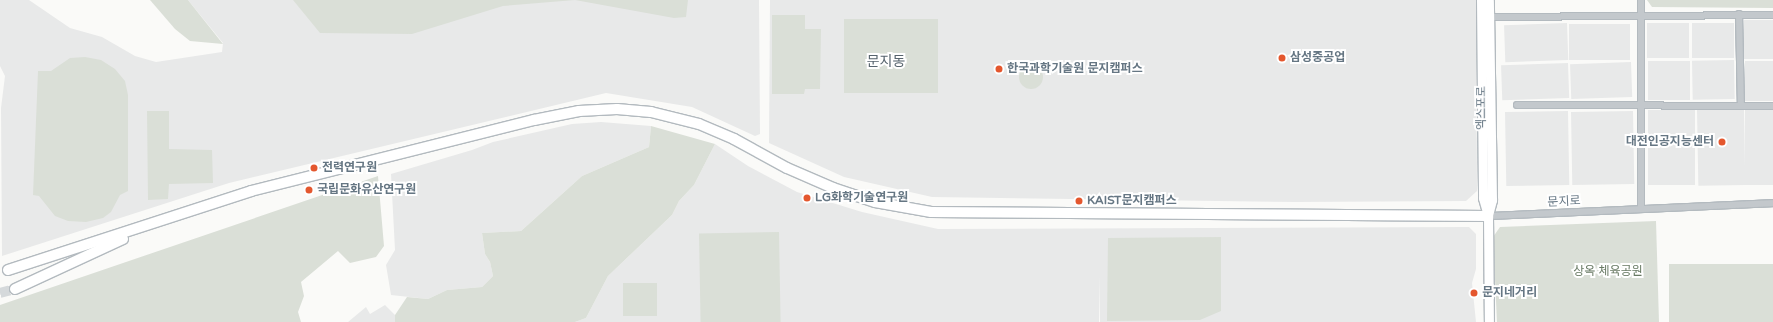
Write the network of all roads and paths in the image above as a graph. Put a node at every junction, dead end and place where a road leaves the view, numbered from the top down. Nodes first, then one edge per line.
1 (1482, 0) edge
2 (1489, 0) edge
3 (1641, 0) edge
4 (1739, 14) junction
5 (1773, 15) edge
6 (1641, 16) junction
7 (1490, 17) junction
8 (1517, 105) dead end
9 (1641, 106) junction
10 (1740, 106) junction
11 (1773, 106) edge
12 (1773, 203) edge
13 (1641, 209) junction
14 (1488, 216) junction
15 (163, 220) junction
16 (8, 270) dead end
17 (15, 289) tunnel mouth
18 (1489, 322) edge

1 - 14 main road, 엑스포로
2 - 7 main road, 엑스포로
3 - 6 street
4 - 5 street
4 - 6 street
4 - 10 street
6 - 7 street
6 - 9 street
7 - 14 main road, 엑스포로
8 - 9 street
9 - 10 street
9 - 13 street
10 - 11 street
12 - 13 street, 문지로
13 - 14 street, 문지로
14 - 15 main road
14 - 18 main road, 엑스포로
15 - 16 main road
15 - 17 main road

